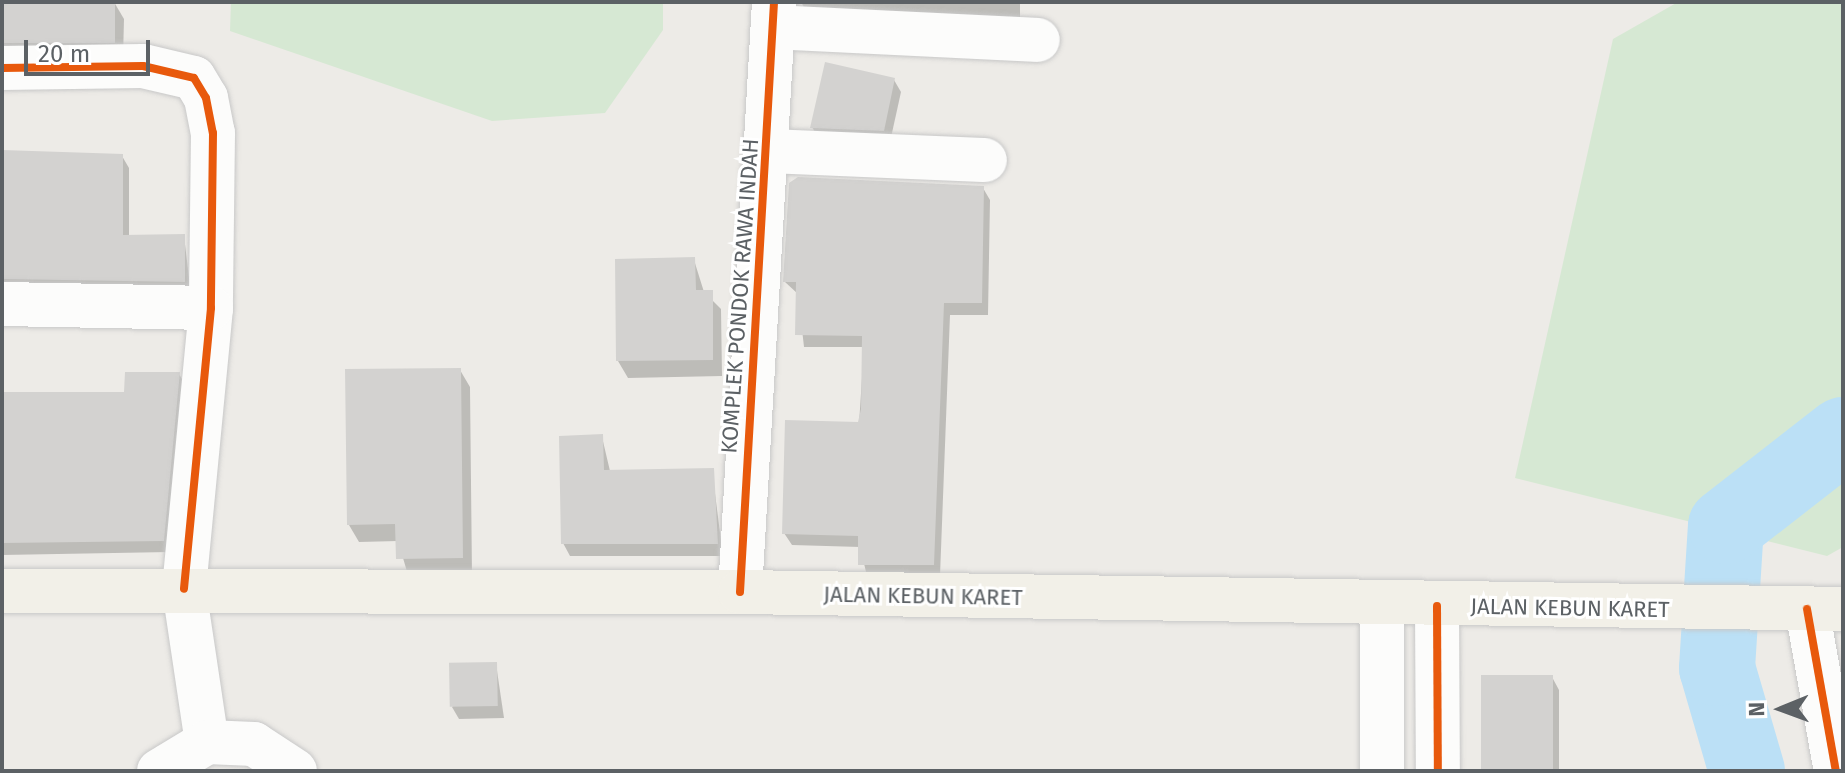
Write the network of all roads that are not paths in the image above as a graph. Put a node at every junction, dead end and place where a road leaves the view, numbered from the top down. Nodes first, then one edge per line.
1 (773, 15) edge
2 (1038, 40) dead end
3 (2, 68) edge
4 (767, 151) junction
5 (985, 160) dead end
6 (2, 304) edge
7 (211, 308) junction
8 (184, 589) junction
9 (2, 591) edge
10 (740, 592) junction
11 (1437, 606) junction
12 (1382, 607) junction
13 (1806, 609) edge
14 (207, 742) junction
15 (159, 771) edge
16 (295, 771) edge
17 (1382, 771) edge
18 (1438, 771) edge
19 (1836, 771) edge

1 - 2 street
1 - 4 street, KOMPLEK PONDOK RAWA INDAH
3 - 7 street
4 - 5 street
4 - 10 street, KOMPLEK PONDOK RAWA INDAH
6 - 7 street
7 - 8 street
8 - 9 main road, JALAN KEBUN KARET
8 - 10 main road, JALAN KEBUN KARET
8 - 14 street
10 - 12 main road, JALAN KEBUN KARET
11 - 12 main road, JALAN KEBUN KARET
11 - 13 main road, JALAN KEBUN KARET
11 - 18 street
12 - 17 street
13 - 19 street
14 - 15 street
14 - 16 street

